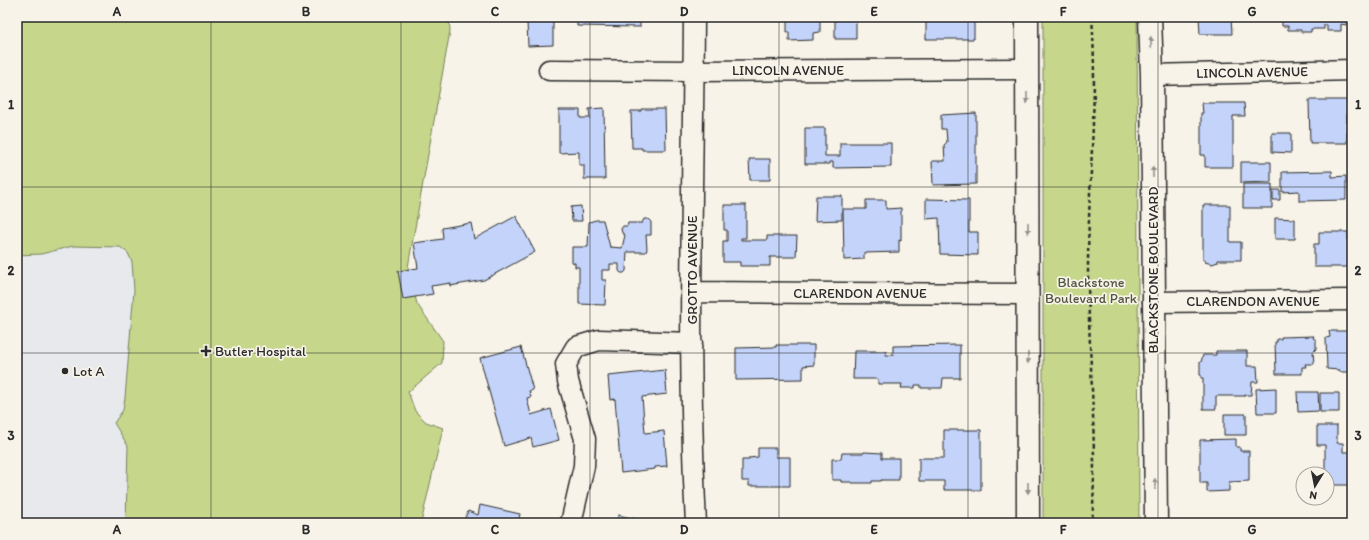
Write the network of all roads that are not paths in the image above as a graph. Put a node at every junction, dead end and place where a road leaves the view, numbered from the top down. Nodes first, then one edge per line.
1 (694, 17) edge
2 (1027, 17) edge
3 (1150, 17) edge
4 (1027, 69) junction
5 (549, 70) dead end
6 (1352, 70) edge
7 (694, 71) junction
8 (1152, 75) junction
9 (692, 292) junction
10 (1028, 294) junction
11 (1352, 300) edge
12 (1154, 302) junction
13 (692, 343) junction
14 (571, 523) edge
15 (696, 523) edge
16 (1028, 523) edge
17 (1156, 523) edge

1 - 7 street, GROTTO AVENUE
2 - 4 main road
8 -> 3 main road, BLACKSTONE BOULEVARD
4 - 7 street, LINCOLN AVENUE
4 -> 10 main road
5 - 7 street, LINCOLN AVENUE
6 - 8 street, LINCOLN AVENUE
7 - 9 street, GROTTO AVENUE
12 -> 8 main road, BLACKSTONE BOULEVARD
9 - 10 street, CLARENDON AVENUE
9 - 13 street, GROTTO AVENUE
10 -> 16 main road
11 - 12 street, CLARENDON AVENUE
17 -> 12 main road, BLACKSTONE BOULEVARD
13 - 14 street
13 - 15 street, GROTTO AVENUE

